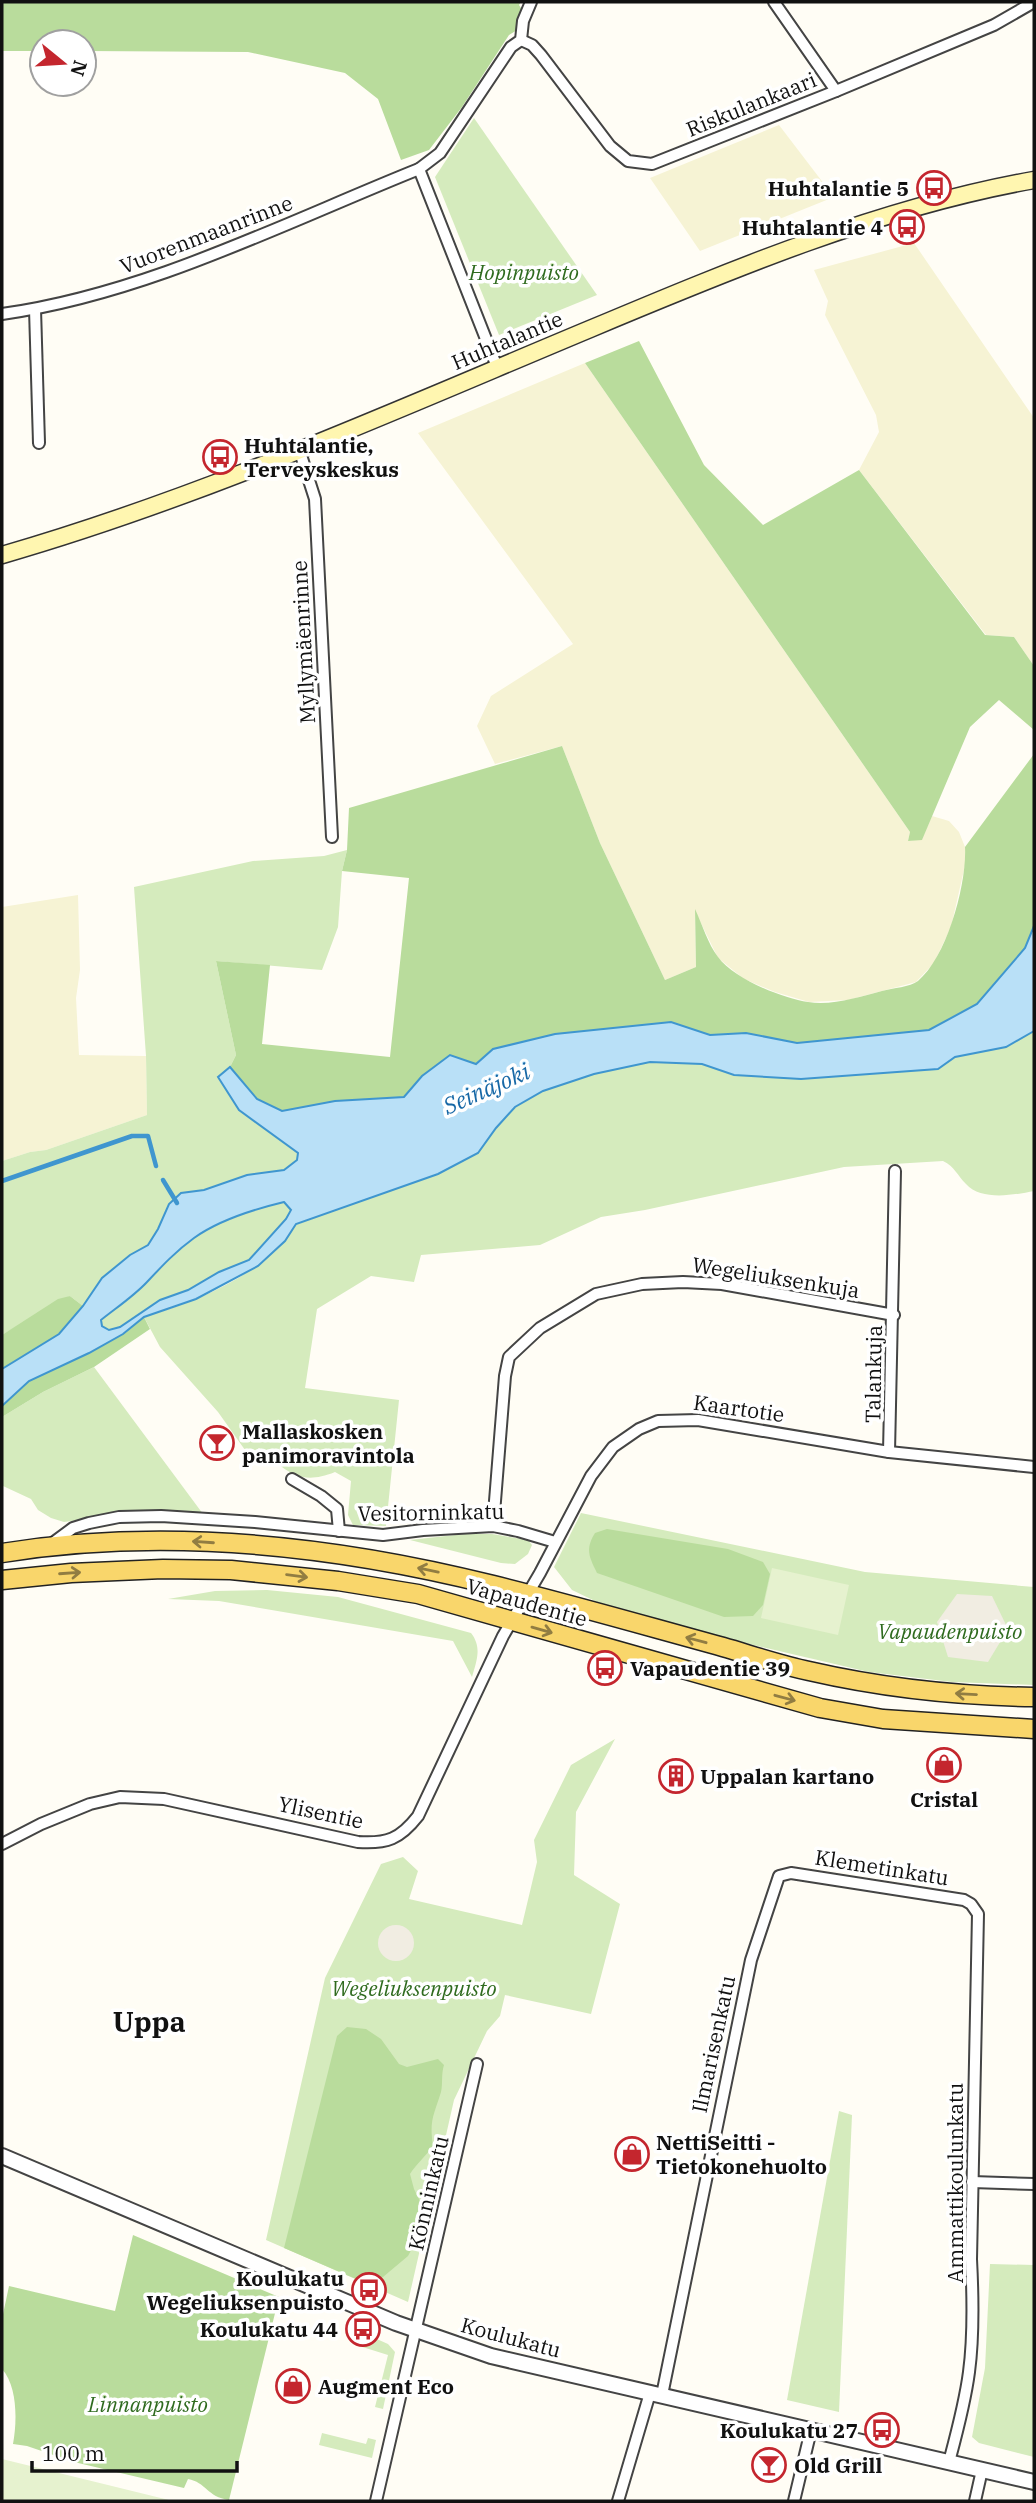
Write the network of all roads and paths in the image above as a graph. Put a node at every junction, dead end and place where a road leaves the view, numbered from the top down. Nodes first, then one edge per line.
1 (531, 2) edge
2 (775, 2) edge
3 (1010, 2) edge
4 (1034, 2) edge
5 (1017, 12) junction
6 (521, 40) junction
7 (836, 91) junction
8 (418, 169) junction
9 (1034, 180) edge
10 (35, 309) junction
11 (2, 314) edge
12 (497, 368) junction
13 (39, 443) dead end
14 (299, 449) junction
15 (2, 555) edge
16 (332, 837) dead end
17 (895, 1171) dead end
18 (894, 1315) junction
19 (890, 1452) junction
20 (1034, 1467) edge
21 (292, 1479) dead end
22 (492, 1526) junction
23 (339, 1531) junction
24 (555, 1542) junction
25 (50, 1545) junction
26 (2, 1553) edge
27 (2, 1580) edge
28 (528, 1594) junction
29 (511, 1621) junction
30 (1034, 1697) edge
31 (1034, 1729) edge
32 (2, 1844) edge
33 (785, 1872) joint
34 (971, 1903) joint
35 (477, 2064) dead end
36 (2, 2156) edge
37 (972, 2182) junction
38 (1034, 2183) edge
39 (416, 2331) junction
40 (656, 2394) junction
41 (811, 2430) junction
42 (949, 2462) junction
43 (982, 2470) junction
44 (1034, 2482) edge
45 (376, 2501) edge
46 (618, 2501) edge
47 (794, 2501) edge
48 (975, 2501) edge

1 - 6 street
2 - 7 street
3 - 5 street
4 - 5 street, Riskulankaari
5 - 7 street, Riskulankaari
6 - 7 street, Riskulankaari
6 - 8 street, Vuorenmaanrinne
8 - 10 street, Vuorenmaanrinne
8 - 12 street
9 - 12 main road, Huhtalantie
10 - 11 street, Vuorenmaanrinne
10 - 13 street
12 - 14 main road, Huhtalantie
14 - 15 main road, Huhtalantie
14 - 16 street, Myllymäenrinne
17 - 18 street, Talankuja
18 - 19 street, Talankuja
18 - 22 street, Wegeliuksenkuja
19 - 20 street, Kaartotie
19 - 24 street, Kaartotie
21 - 23 street
22 - 23 street, Vesitorninkatu
22 - 24 street, Vesitorninkatu
23 - 25 street, Vesitorninkatu
24 - 28 street, Kaartotie
25 - 26 main road, Vapaudentie
28 -> 25 main road, Vapaudentie
27 -> 29 main road, Vapaudentie
28 - 29 street, Ylisentie
30 -> 28 main road, Vapaudentie
29 -> 31 main road, Vapaudentie
29 - 32 street, Ylisentie
33 - 34 street, Klemetinkatu
33 - 40 street, Ilmarisenkatu
34 - 37 street, Ammattikoulunkatu
35 - 39 street, Könninkatu
36 - 39 street, Koulukatu
37 - 38 street
37 - 42 street, Ammattikoulunkatu
39 - 40 street, Koulukatu
39 - 45 street, Könninkatu
40 - 41 street, Koulukatu
40 - 46 street, Ilmarisenkatu
41 - 42 street, Koulukatu
41 - 47 street
42 - 43 street, Koulukatu
43 - 44 street, Koulukatu
43 - 48 street

